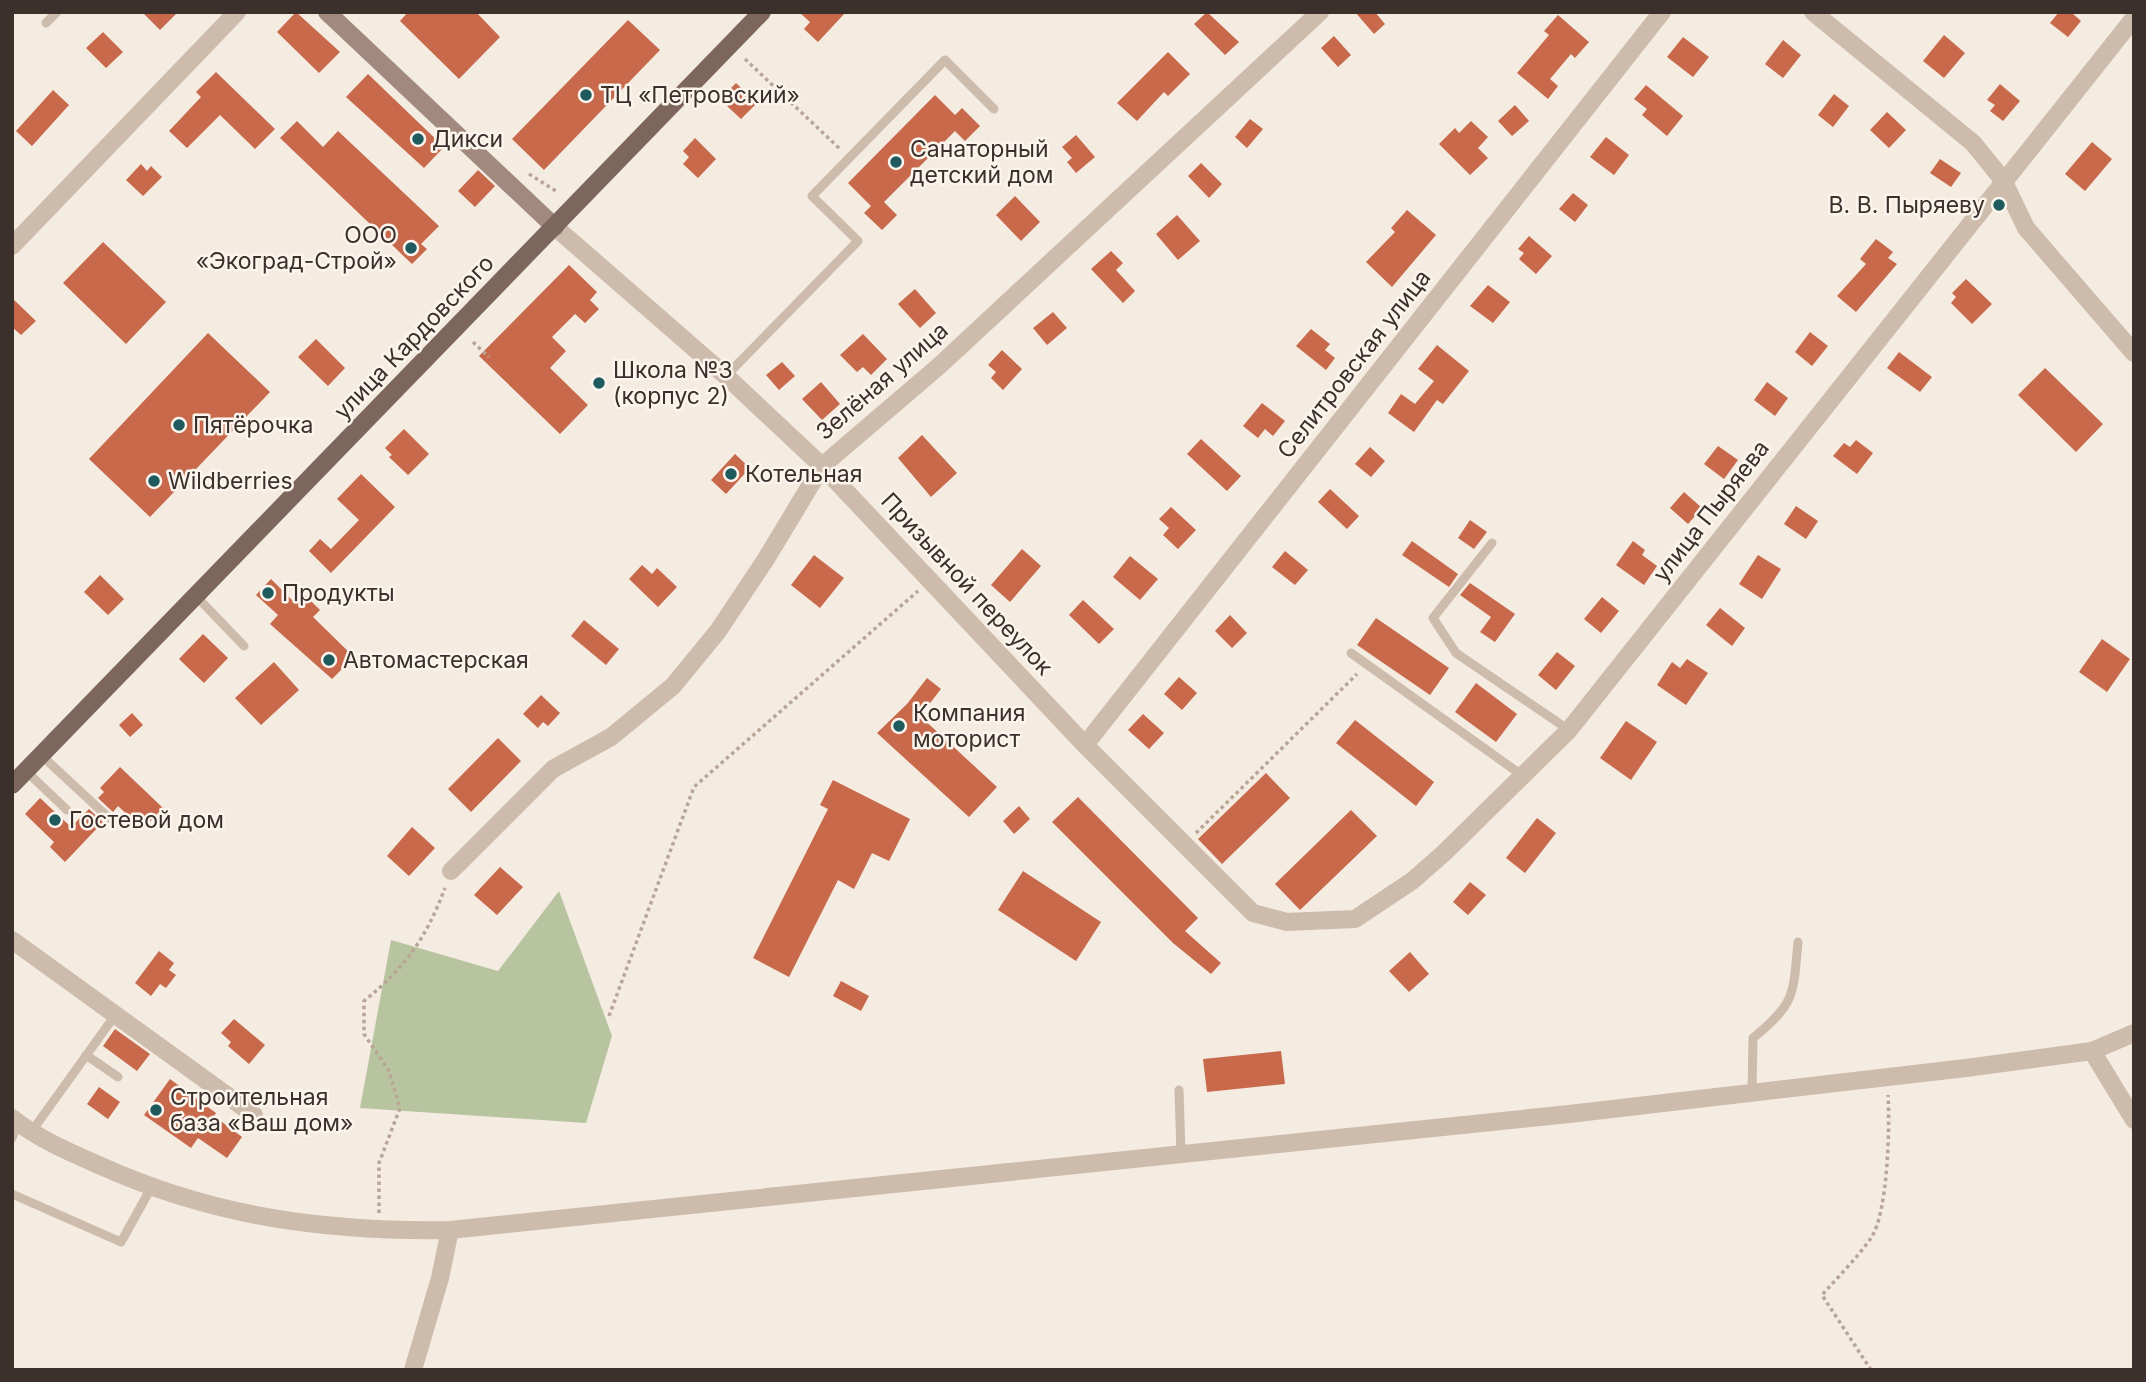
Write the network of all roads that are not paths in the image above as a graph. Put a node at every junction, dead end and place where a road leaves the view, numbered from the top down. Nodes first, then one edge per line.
1 (57, 12) edge
2 (237, 12) edge
3 (327, 12) edge
4 (762, 12) edge
5 (1321, 12) edge
6 (1662, 12) edge
7 (1813, 12) edge
8 (2134, 18) edge
9 (46, 23) dead end
10 (994, 109) dead end
11 (2003, 180) junction
12 (555, 227) junction
13 (14, 240) edge
14 (2134, 353) edge
15 (726, 376) junction
16 (822, 466) junction
17 (1492, 543) dead end
18 (196, 596) junction
19 (244, 646) dead end
20 (1351, 653) dead end
21 (1569, 730) junction
22 (1085, 745) junction
23 (41, 755) junction
24 (26, 771) junction
25 (1523, 776) junction
26 (12, 785) edge
27 (67, 810) dead end
28 (109, 818) dead end
29 (451, 871) road end
30 (1253, 913) joint
31 (12, 940) edge
32 (1798, 942) dead end
33 (116, 1014) junction
34 (2134, 1033) edge
35 (2092, 1051) junction
36 (86, 1055) junction
37 (118, 1077) dead end
38 (1179, 1090) dead end
39 (1752, 1092) junction
40 (254, 1115) dead end
41 (2134, 1120) edge
42 (19, 1127) edge
43 (1181, 1154) junction
44 (150, 1188) junction
45 (12, 1194) edge
46 (450, 1230) junction
47 (413, 1370) edge

1 - 9 lane
2 - 13 street
3 - 12 street, Призывной переулок
4 - 12 main road, улица Кардовского
5 - 16 street, Зелёная улица
6 - 22 street, Селитровская улица
7 - 11 street
8 - 11 street, улица Пыряева
10 - 15 lane
11 - 14 street
11 - 21 street, улица Пыряева
12 - 15 street, Призывной переулок
12 - 18 main road, улица Кардовского
15 - 16 street, Призывной переулок
16 - 22 street, Призывной переулок
16 - 29 street, Зелёная улица
17 - 21 lane
18 - 19 lane
18 - 23 main road, улица Кардовского
20 - 25 lane
21 - 25 street, улица Пыряева
22 - 30 street, Призывной переулок
23 - 24 main road, улица Кардовского
23 - 28 lane
24 - 26 main road, улица Кардовского
24 - 27 lane
25 - 30 street, улица Пыряева
31 - 33 street
32 - 39 lane
33 - 36 lane
33 - 40 street
34 - 35 street
35 - 39 street
35 - 41 street
36 - 37 lane
36 - 42 lane
38 - 43 lane
39 - 43 street
42 - 44 street
43 - 46 street
44 - 45 lane
44 - 46 street
46 - 47 street

